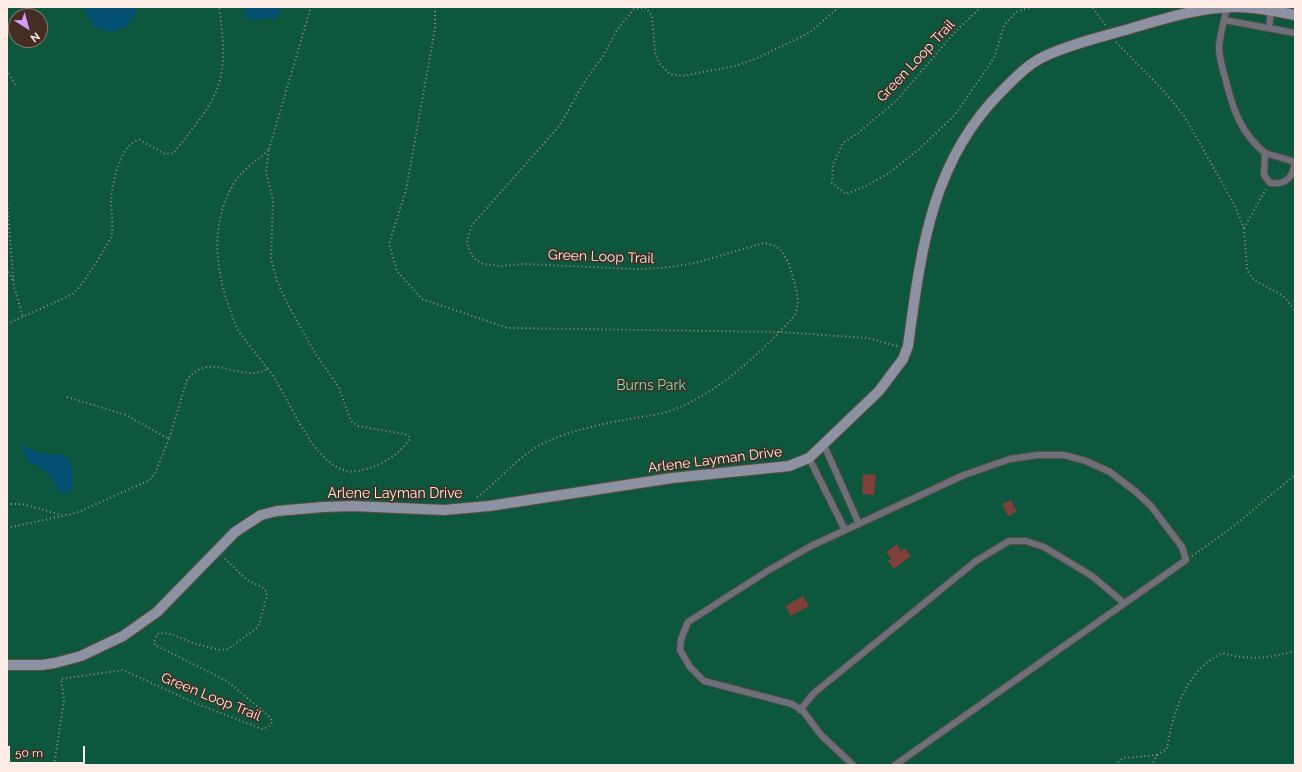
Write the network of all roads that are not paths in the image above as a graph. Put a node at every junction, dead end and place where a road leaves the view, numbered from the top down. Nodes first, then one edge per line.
1 (1227, 8) edge
2 (1271, 10) junction
3 (1295, 15) edge
4 (1224, 20) junction
5 (1269, 28) junction
6 (1295, 33) edge
7 (1265, 153) junction
8 (1295, 162) edge
9 (824, 445) junction
10 (810, 458) junction
11 (859, 524) junction
12 (845, 530) junction
13 (1124, 604) junction
14 (7, 665) edge
15 (800, 710) junction
16 (853, 765) edge
17 (895, 765) edge

1 - 2 street, Arlene Layman Drive
1 - 4 lane
1 - 9 street, Arlene Layman Drive
2 - 3 street, Arlene Layman Drive
2 - 5 lane
4 - 5 lane
4 - 7 lane
5 - 6 lane
7 - 8 lane
7 - 8 lane
9 - 10 street, Arlene Layman Drive
9 - 11 lane
10 - 12 lane
10 - 14 street, Arlene Layman Drive
11 - 12 lane
11 - 13 lane
12 - 15 lane
13 - 15 lane
13 - 17 lane
15 - 16 lane

